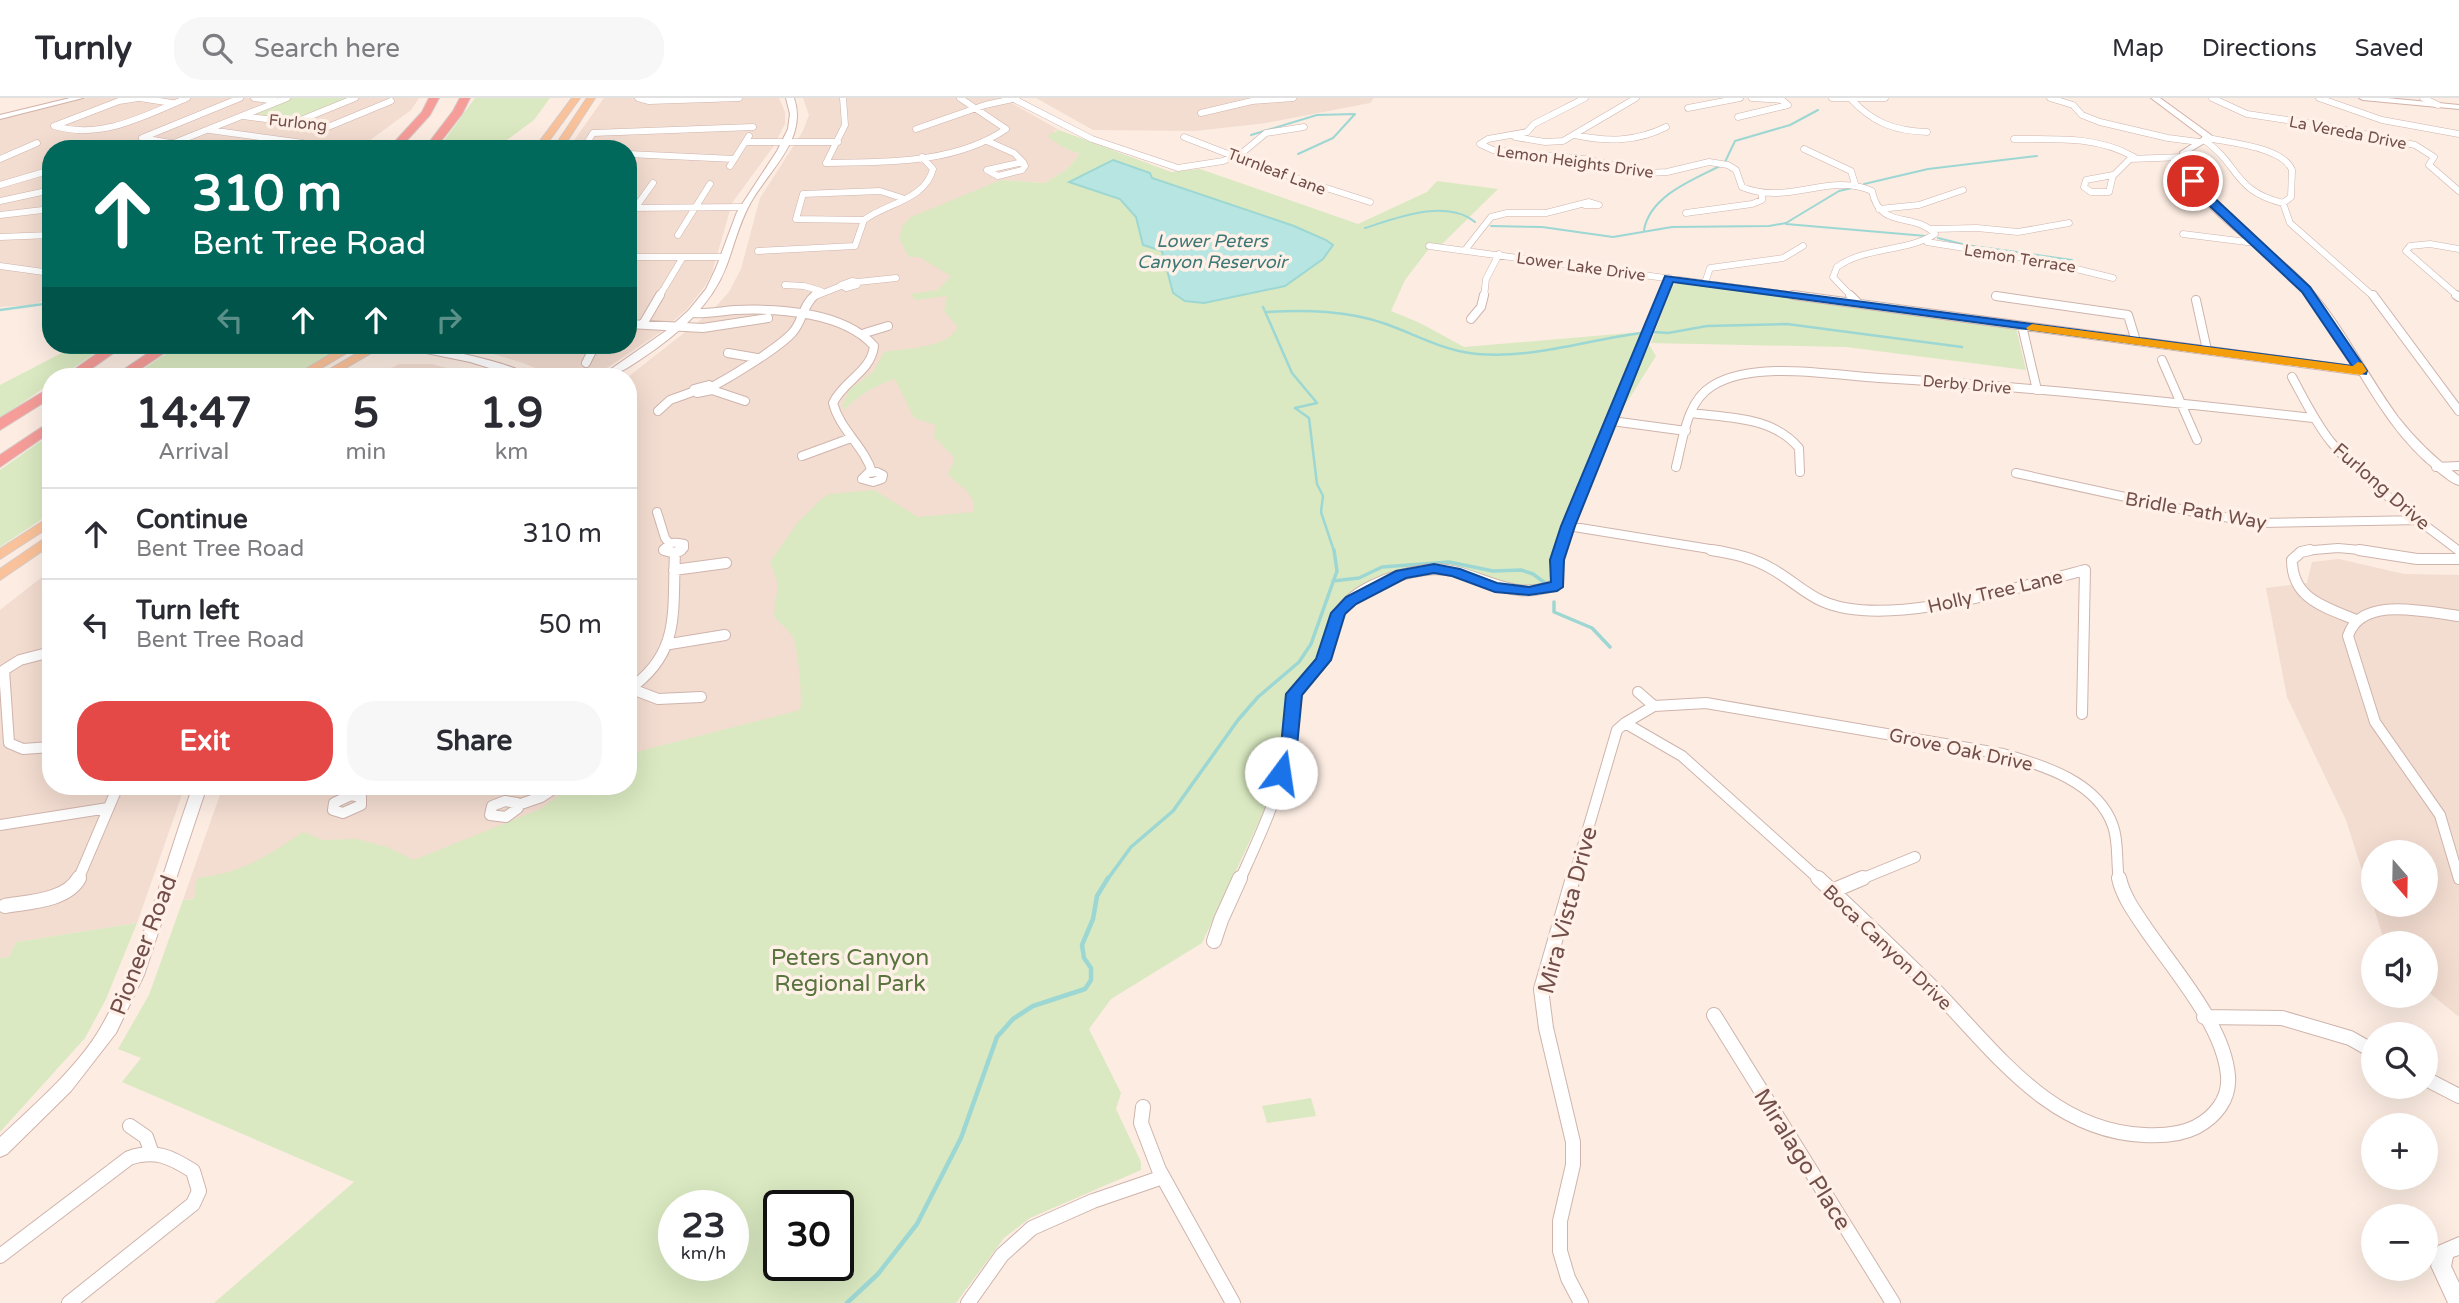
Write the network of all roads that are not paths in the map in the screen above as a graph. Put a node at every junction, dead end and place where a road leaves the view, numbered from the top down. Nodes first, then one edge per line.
1 (79, 98) edge
2 (139, 98) edge
3 (187, 98) edge
4 (240, 98) edge
5 (254, 98) edge
6 (287, 98) edge
7 (355, 98) edge
8 (434, 98) edge
9 (466, 98) edge
10 (576, 98) edge
11 (591, 98) edge
12 (790, 98) edge
13 (843, 98) edge
14 (960, 98) edge
15 (1032, 98) edge
16 (1293, 98) edge
17 (1585, 98) edge
18 (1636, 98) edge
19 (1740, 98) edge
20 (1752, 98) edge
21 (1832, 98) edge
22 (1885, 98) edge
23 (2050, 98) edge
24 (2155, 98) edge
25 (2212, 98) edge
26 (2319, 98) edge
27 (2363, 98) edge
28 (2423, 98) edge
29 (638, 99) edge
30 (738, 99) edge
31 (1015, 99) edge
32 (1851, 99) edge
33 (388, 100) edge
34 (279, 101) junction
35 (174, 103) junction
36 (2438, 105) junction
37 (2459, 107) edge
38 (976, 108) junction
39 (1688, 108) dead end
40 (1200, 113) dead end
41 (243, 116) junction
42 (0, 117) edge
43 (1738, 117) dead end
44 (295, 122) junction
45 (1304, 127) dead end
46 (1666, 127) dead end
47 (208, 129) junction
48 (916, 129) dead end
49 (1528, 131) junction
50 (1927, 132) dead end
51 (2459, 134) edge
52 (1574, 135) junction
53 (1184, 136) dead end
54 (1513, 136) junction
55 (2014, 139) dead end
56 (152, 140) edge
57 (182, 140) edge
58 (283, 140) edge
59 (401, 140) edge
60 (436, 140) edge
61 (545, 140) edge
62 (563, 140) edge
63 (589, 140) edge
64 (1534, 140) junction
65 (2204, 140) junction
66 (986, 141) junction
67 (746, 142) junction
68 (838, 142) junction
69 (37, 143) dead end
70 (785, 143) junction
71 (1804, 149) dead end
72 (637, 154) edge
73 (1237, 155) junction
74 (2184, 156) junction
75 (922, 157) junction
76 (2134, 157) junction
77 (0, 159) edge
78 (734, 159) junction
79 (1024, 162) junction
80 (730, 166) dead end
81 (42, 173) edge
82 (2114, 175) junction
83 (653, 183) dead end
84 (710, 184) dead end
85 (1855, 184) junction
86 (0, 186) edge
87 (1963, 190) dead end
88 (2459, 191) edge
89 (42, 192) edge
90 (1762, 194) junction
91 (902, 198) junction
92 (0, 201) edge
93 (637, 202) edge
94 (1370, 202) dead end
95 (2283, 203) junction
96 (1586, 205) dead end
97 (695, 207) junction
98 (744, 207) junction
99 (637, 208) edge
100 (1878, 208) junction
101 (42, 209) edge
102 (1686, 213) dead end
103 (0, 215) edge
104 (863, 220) junction
105 (2069, 223) dead end
106 (1932, 229) junction
107 (2183, 234) dead end
108 (42, 235) edge
109 (678, 235) dead end
110 (0, 237) edge
111 (1927, 242) junction
112 (2255, 243) junction
113 (1429, 246) dead end
114 (1803, 246) dead end
115 (2459, 249) edge
116 (1465, 250) junction
117 (758, 251) dead end
118 (1499, 254) junction
119 (637, 257) edge
120 (683, 257) junction
121 (725, 257) junction
122 (0, 266) edge
123 (42, 272) edge
124 (896, 278) dead end
125 (1669, 278) junction
126 (2113, 278) dead end
127 (1705, 283) junction
128 (785, 285) dead end
129 (821, 291) junction
130 (1996, 296) dead end
131 (2459, 298) edge
132 (2196, 300) dead end
133 (1859, 304) junction
134 (692, 313) junction
135 (716, 314) junction
136 (799, 317) junction
137 (1471, 319) dead end
138 (637, 324) edge
139 (643, 324) junction
140 (724, 324) junction
141 (888, 326) dead end
142 (2022, 326) junction
143 (676, 327) junction
144 (865, 333) junction
145 (2136, 341) junction
146 (2207, 351) junction
147 (105, 354) edge
148 (155, 354) edge
149 (338, 354) edge
150 (363, 354) edge
151 (447, 354) edge
152 (591, 354) edge
153 (728, 354) dead end
154 (757, 358) junction
155 (2162, 360) dead end
156 (586, 363) dead end
157 (84, 368) edge
158 (133, 368) edge
159 (314, 368) edge
160 (338, 368) edge
161 (500, 368) edge
162 (618, 368) edge
163 (2361, 371) junction
164 (2292, 377) dead end
165 (712, 388) junction
166 (2038, 390) junction
167 (42, 397) edge
168 (745, 401) dead end
169 (2181, 404) junction
170 (658, 411) dead end
171 (2459, 411) edge
172 (1691, 413) junction
173 (2313, 418) junction
174 (1612, 421) junction
175 (0, 425) edge
176 (42, 432) edge
177 (1686, 432) junction
178 (851, 439) junction
179 (2197, 440) dead end
180 (802, 456) dead end
181 (0, 462) edge
182 (2459, 466) edge
183 (1676, 467) dead end
184 (2437, 467) junction
185 (872, 472) dead end
186 (1800, 472) dead end
187 (2016, 473) dead end
188 (2459, 482) edge
189 (657, 512) dead end
190 (2421, 520) junction
191 (42, 526) edge
192 (1568, 526) junction
193 (42, 545) edge
194 (2459, 551) edge
195 (0, 555) edge
196 (2459, 559) edge
197 (726, 563) dead end
198 (674, 570) junction
199 (0, 576) edge
200 (2459, 616) edge
201 (2356, 620) junction
202 (725, 635) dead end
203 (670, 645) junction
204 (42, 654) edge
205 (637, 684) edge
206 (637, 692) edge
207 (1638, 692) dead end
208 (701, 697) dead end
209 (1654, 706) junction
210 (2081, 714) dead end
211 (1624, 723) junction
212 (42, 747) edge
213 (114, 795) edge
214 (197, 795) edge
215 (544, 795) edge
216 (518, 805) dead end
217 (108, 808) junction
218 (0, 825) edge
219 (1915, 857) dead end
220 (2459, 880) edge
221 (1832, 891) junction
222 (5, 906) dead end
223 (1214, 942) dead end
224 (1714, 1015) dead end
225 (2204, 1017) junction
226 (2361, 1044) edge
227 (2438, 1085) edge
228 (2459, 1096) edge
229 (1143, 1107) dead end
230 (130, 1126) dead end
231 (2165, 1135) joint
232 (0, 1149) edge
233 (151, 1151) junction
234 (1163, 1177) junction
235 (2459, 1246) edge
236 (0, 1256) edge
237 (69, 1303) edge
238 (968, 1303) edge
239 (1233, 1303) edge
240 (1581, 1303) edge
241 (1893, 1303) edge
242 (2458, 1303) edge

1 - 42 street
2 - 35 street
2 - 35 street
3 - 35 street
4 - 56 street
5 - 34 street
6 - 34 street
7 - 44 street
8 - 59 highway
9 - 60 highway
10 - 61 main road
11 - 62 main road
12 - 70 street
13 - 68 street
14 - 38 street
15 - 31 street
16 - 40 street
17 - 49 street, Lemon Heights Drive
18 - 52 street
19 - 39 street
20 - 43 street
21 - 32 street
22 - 32 street
23 - 65 street
24 - 65 street
25 - 88 street, La Vereda Drive
26 - 51 street
27 - 36 street
28 - 36 street
29 - 30 street
31 - 38 street
31 - 73 street
32 - 50 street
33 - 44 street, Furlong
34 - 41 street
36 - 37 street
38 - 48 street
38 - 66 street
41 - 44 street, Furlong
41 - 47 street
45 - 73 street
46 - 52 street
47 - 57 street
47 - 58 street
49 - 54 street, Lemon Heights Drive
49 - 64 street
52 - 64 street
53 - 73 street, Turnleaf Lane
54 - 64 street
54 - 90 street, Lemon Heights Drive
55 - 76 street
63 - 67 street
65 - 74 street
65 - 95 street
65 - 95 street
66 - 75 street
66 - 79 street
67 - 70 street
67 - 78 street
68 - 70 street
68 - 75 street
69 - 77 street
70 - 98 street
71 - 85 street
72 - 78 street
73 - 94 street, Turnleaf Lane
74 - 76 street
74 - 112 street
75 - 91 street
76 - 82 street
78 - 80 street
79 - 79 street
81 - 86 street
82 - 82 street
83 - 93 street
84 - 97 street
85 - 90 street
85 - 100 street
87 - 100 street
89 - 92 street
90 - 102 street
91 - 104 street
91 - 104 street
95 - 171 street
96 - 116 street
97 - 98 street
97 - 99 street
97 - 109 street
98 - 121 street
100 - 106 street
101 - 103 street
104 - 117 street
105 - 106 street
106 - 111 street
107 - 112 street
108 - 110 street
111 - 126 street, Lemon Terrace
111 - 133 street
112 - 163 street
113 - 116 street, Lower Lake Drive
114 - 127 street
115 - 131 street
116 - 118 street, Lower Lake Drive
118 - 125 street, Lower Lake Drive
118 - 137 street
119 - 120 street
120 - 121 street
120 - 139 street
121 - 134 street
122 - 123 street
124 - 129 street
125 - 127 street, Lower Lake Drive
125 - 174 street
127 - 133 street, Lower Lake Drive
128 - 129 street
129 - 136 street
130 - 145 street
132 - 146 street
133 - 142 street
134 - 135 street
134 - 143 street
135 - 136 street
135 - 140 street
136 - 140 street
136 - 144 street
136 - 154 street
138 - 139 street
139 - 143 street
140 - 143 street
141 - 144 street
142 - 145 street
142 - 166 street
143 - 162 street
144 - 178 street
145 - 146 street
146 - 163 street
147 - 157 highway
148 - 158 highway
149 - 159 main road
150 - 160 main road
151 - 161 street
152 - 156 street
153 - 154 street
154 - 165 street
155 - 169 street
163 - 184 street
164 - 173 street, Furlong Drive
165 - 168 street
165 - 170 street
166 - 169 street, Derby Drive
166 - 172 street, Derby Drive
167 - 175 highway
169 - 173 street, Derby Drive
169 - 179 street
172 - 177 street, Derby Drive
172 - 186 street
173 - 190 street, Furlong Drive
174 - 177 street
174 - 192 street
176 - 181 highway
177 - 183 street, Derby Drive
178 - 180 street
178 - 185 street
182 - 184 street
184 - 188 street
187 - 190 street, Bridle Path Way
189 - 198 street
190 - 194 street, Furlong Drive
191 - 195 main road
192 - 210 street, Holly Tree Lane
192 - 223 street
193 - 199 main road
196 - 201 street
197 - 198 street
198 - 203 street
200 - 201 street
201 - 220 street
202 - 203 street
203 - 205 street
204 - 212 street
206 - 208 street
207 - 209 street
209 - 211 street, Grove Oak Drive
209 - 225 street, Grove Oak Drive
211 - 221 street, Boca Canyon Drive
211 - 240 street, Mira Vista Drive
213 - 217 street
214 - 232 street, Pioneer Road
215 - 216 street
217 - 218 street
217 - 222 street
219 - 221 street
221 - 231 street, Boca Canyon Drive
224 - 241 street, Miralago Place
225 - 226 street
225 - 231 street, Grove Oak Drive
227 - 228 street
229 - 234 street
230 - 233 street
233 - 236 street
233 - 237 street
234 - 238 street
234 - 239 street
235 - 242 street

